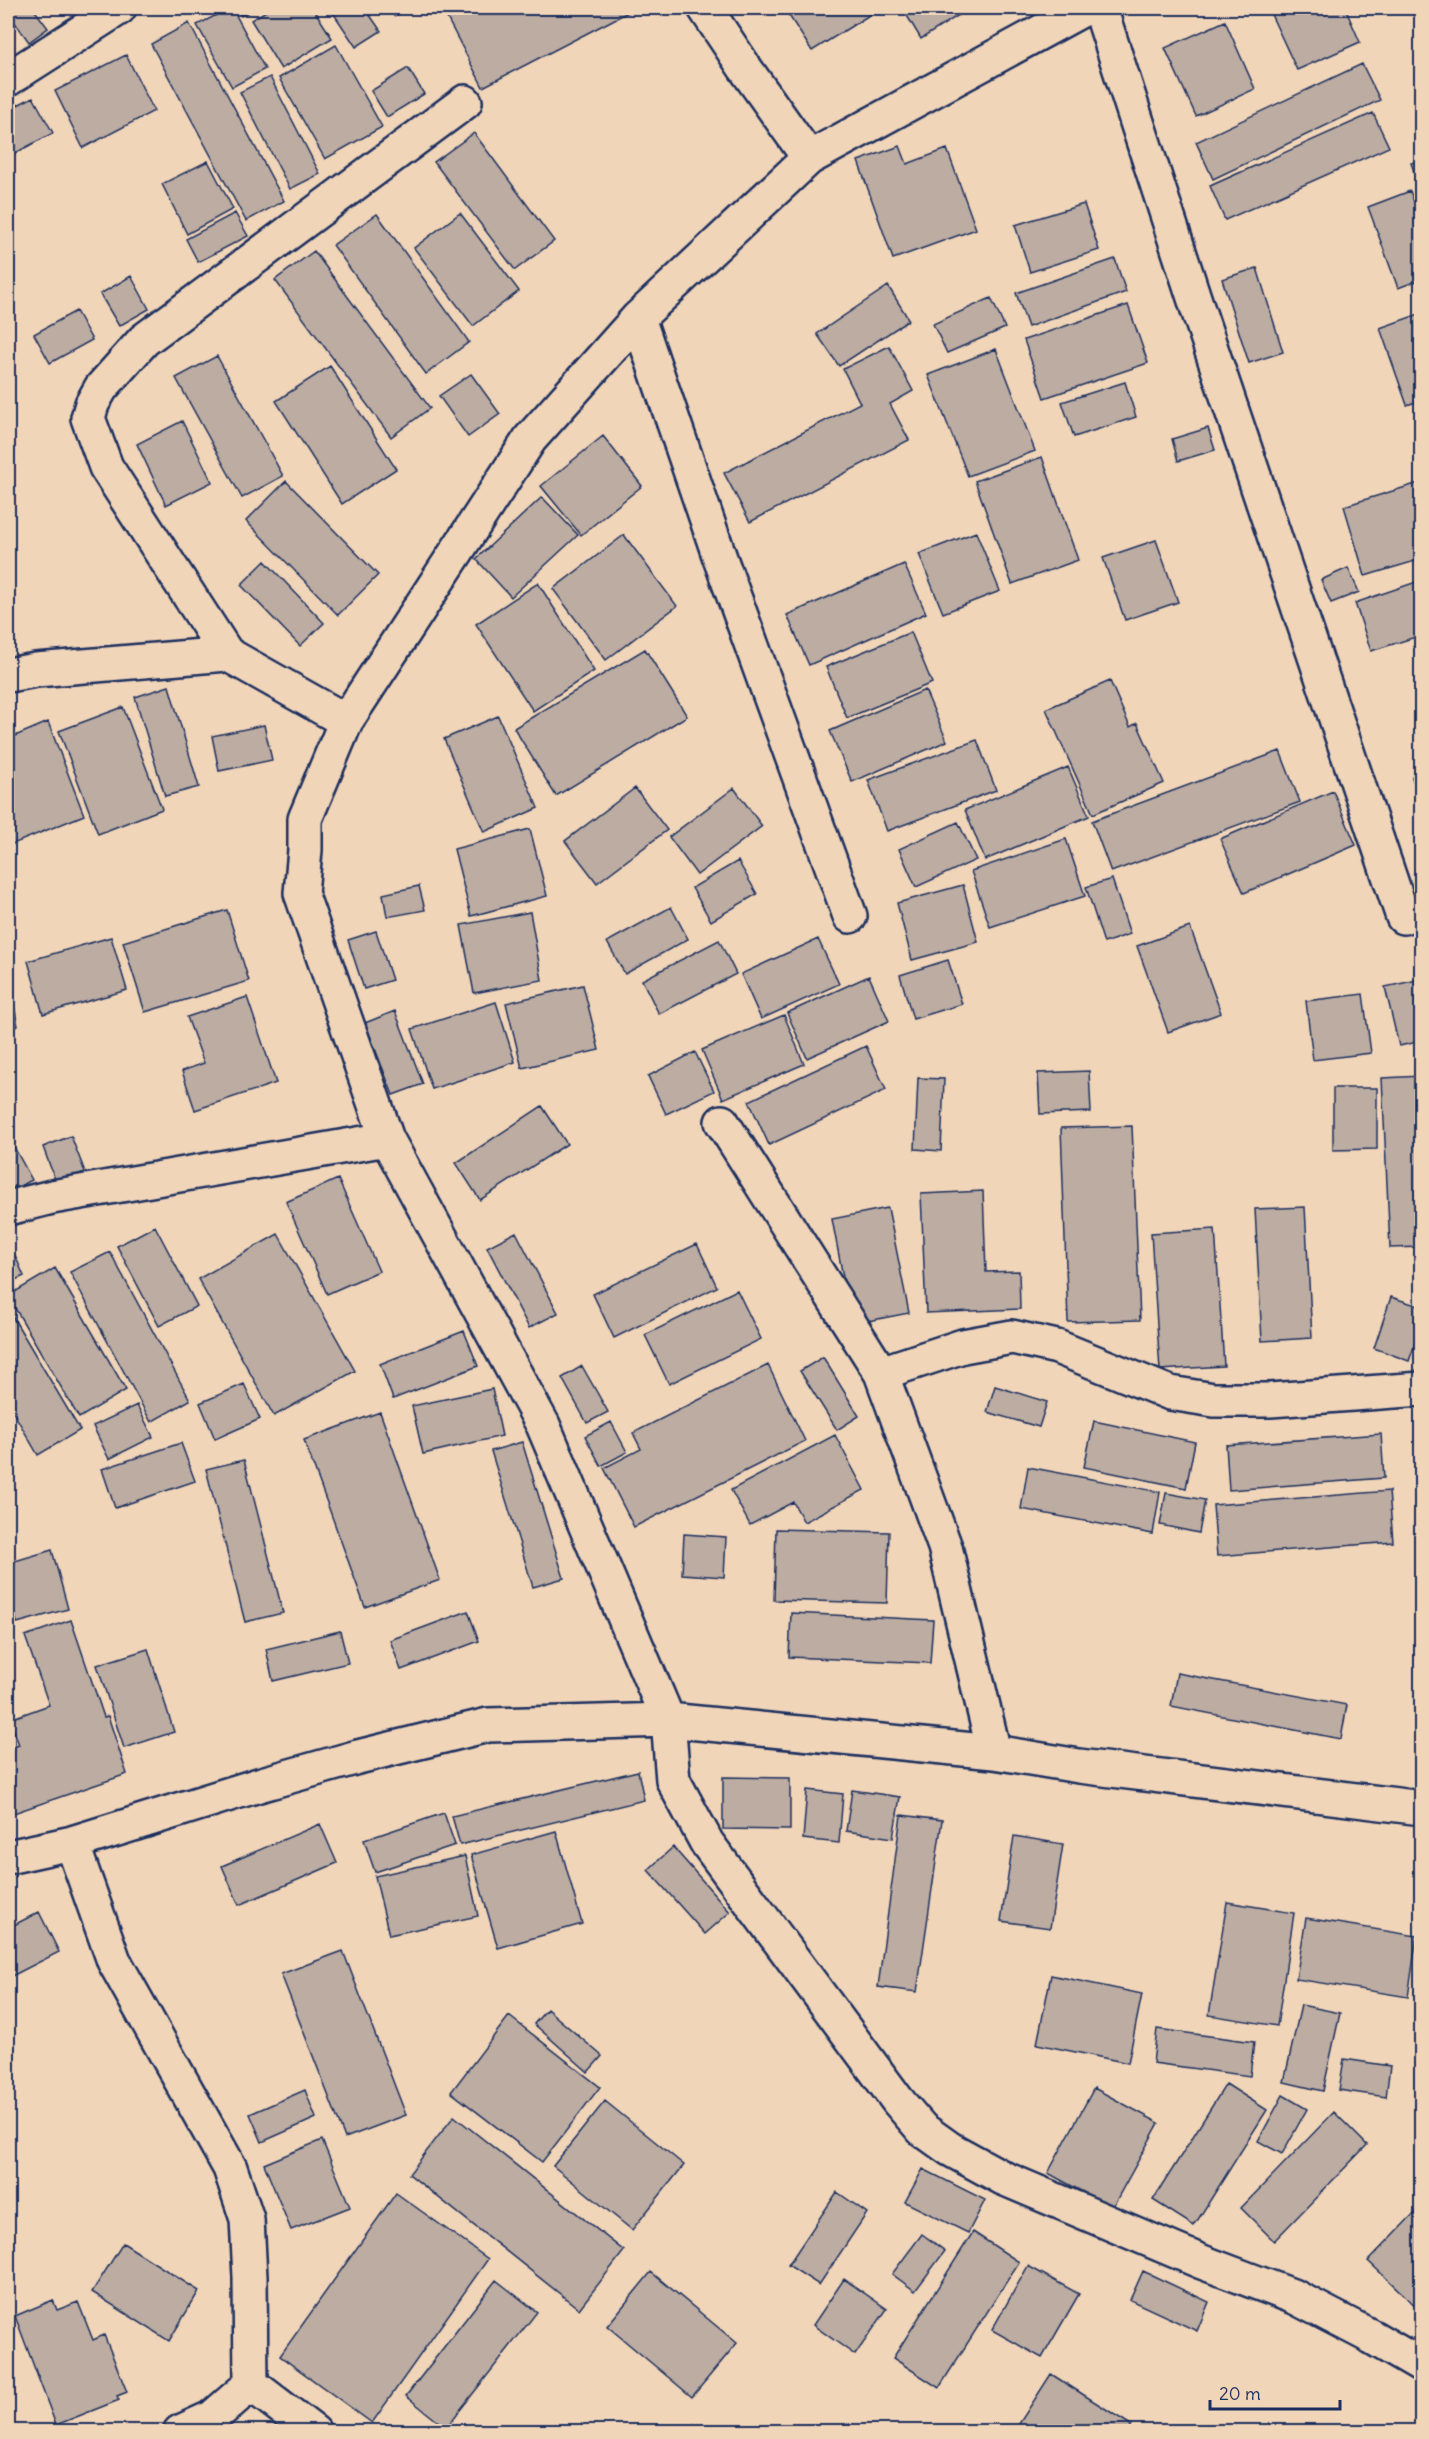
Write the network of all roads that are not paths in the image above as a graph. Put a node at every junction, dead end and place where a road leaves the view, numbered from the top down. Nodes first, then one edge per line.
1 (119, 8) edge
2 (705, 8) edge
3 (1084, 8) edge
4 (1100, 8) edge
5 (8, 79) edge
6 (465, 102) dead end
7 (809, 158) junction
8 (638, 318) junction
9 (227, 654) junction
10 (8, 675) edge
11 (346, 721) junction
12 (850, 916) dead end
13 (1403, 917) dead end
14 (722, 1122) dead end
15 (387, 1139) junction
16 (8, 1208) edge
17 (881, 1373) junction
18 (1422, 1389) edge
19 (668, 1720) junction
20 (994, 1752) junction
21 (1422, 1808) edge
22 (72, 1843) junction
23 (8, 1857) edge
24 (1422, 2366) edge
25 (251, 2384) junction
26 (180, 2432) edge
27 (314, 2432) edge

1 - 5 street
2 - 7 street
3 - 7 street
4 - 13 street
6 - 9 street
7 - 8 street
8 - 11 street
8 - 12 street
9 - 10 street
9 - 11 street
11 - 15 street
14 - 17 street
15 - 16 street
15 - 19 street
17 - 18 street
17 - 20 street
19 - 20 street
19 - 22 street
19 - 24 street
20 - 21 street
22 - 23 street
22 - 25 street
25 - 26 street
25 - 27 street

